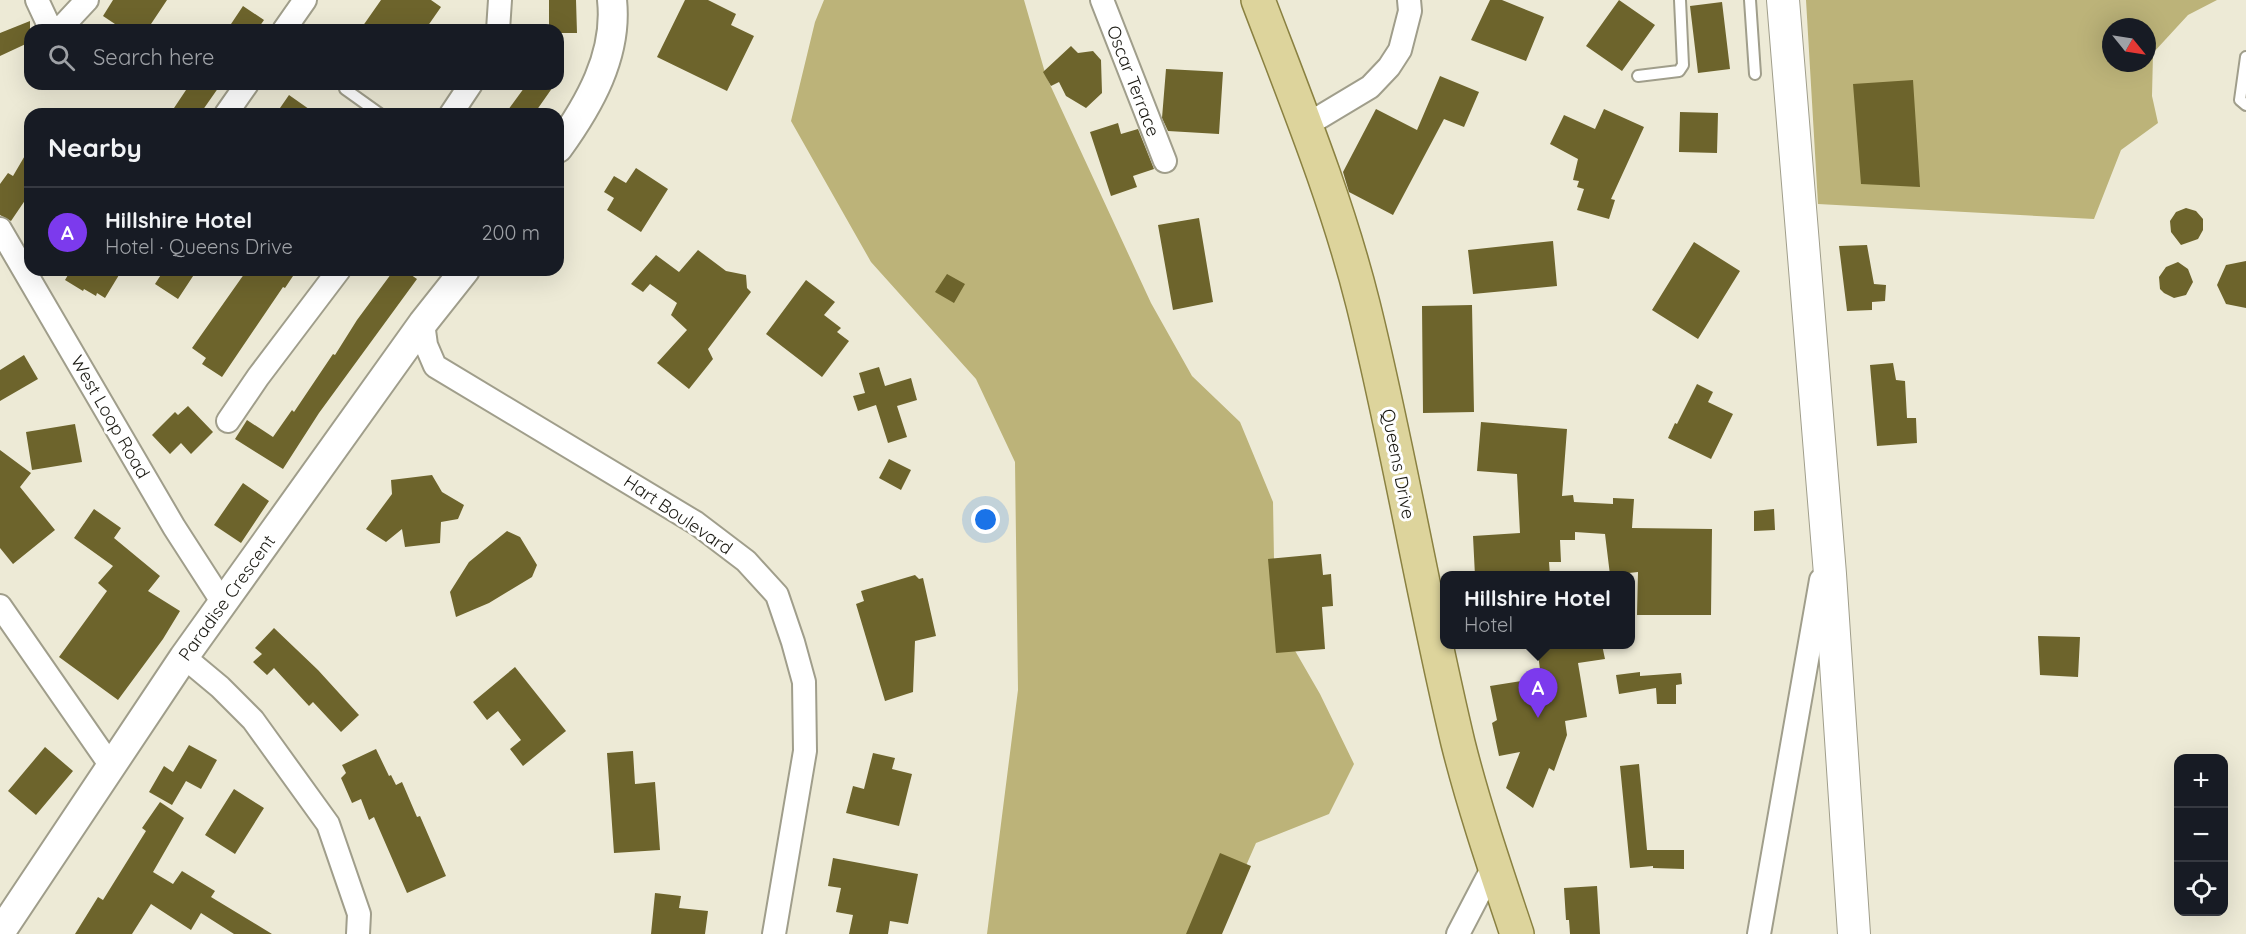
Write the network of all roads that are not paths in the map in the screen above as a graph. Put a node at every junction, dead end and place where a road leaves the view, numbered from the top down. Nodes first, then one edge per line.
1 (37, 0) edge
2 (87, 0) edge
3 (305, 0) edge
4 (500, 0) edge
5 (612, 0) edge
6 (1102, 0) edge
7 (1258, 0) edge
8 (1409, 0) edge
9 (1680, 0) edge
10 (1750, 0) edge
11 (1783, 0) edge
12 (48, 24) edge
13 (65, 24) edge
14 (288, 24) edge
15 (498, 24) edge
16 (2246, 57) edge
17 (1755, 74) dead end
18 (1638, 76) dead end
19 (243, 90) edge
20 (348, 90) edge
21 (467, 90) edge
22 (2246, 105) edge
23 (230, 108) edge
24 (372, 108) edge
25 (455, 108) edge
26 (1305, 126) junction
27 (564, 139) edge
28 (1164, 161) dead end
29 (0, 229) edge
30 (24, 270) edge
31 (27, 276) edge
32 (334, 276) edge
33 (460, 276) edge
34 (423, 323) junction
35 (228, 421) dead end
36 (1827, 549) junction
37 (223, 603) junction
38 (0, 606) edge
39 (184, 657) junction
40 (111, 766) junction
41 (1494, 865) junction
42 (2, 925) edge
43 (358, 934) edge
44 (774, 934) edge
45 (1458, 934) edge
46 (1517, 934) edge
47 (1759, 934) edge
48 (1854, 934) edge

1 - 12 street
2 - 13 street
3 - 14 street
4 - 15 street
5 - 27 street
6 - 28 street, Oscar Terrace
7 - 26 main road, Queens Drive
8 - 26 street
9 - 18 lane
10 - 17 lane
11 - 36 main road
16 - 22 lane
19 - 23 street
20 - 24 lane
21 - 25 street
26 - 41 main road, Queens Drive
29 - 30 street, West Loop Road
31 - 37 street, West Loop Road
32 - 35 street
33 - 34 street, Paradise Crescent
34 - 37 street, Paradise Crescent
34 - 44 street, Hart Boulevard
36 - 47 street
36 - 48 main road
37 - 39 street, Paradise Crescent
38 - 40 street
39 - 40 street, Paradise Crescent
39 - 43 street
40 - 42 street, Paradise Crescent
41 - 45 street
41 - 46 main road, Queens Drive

